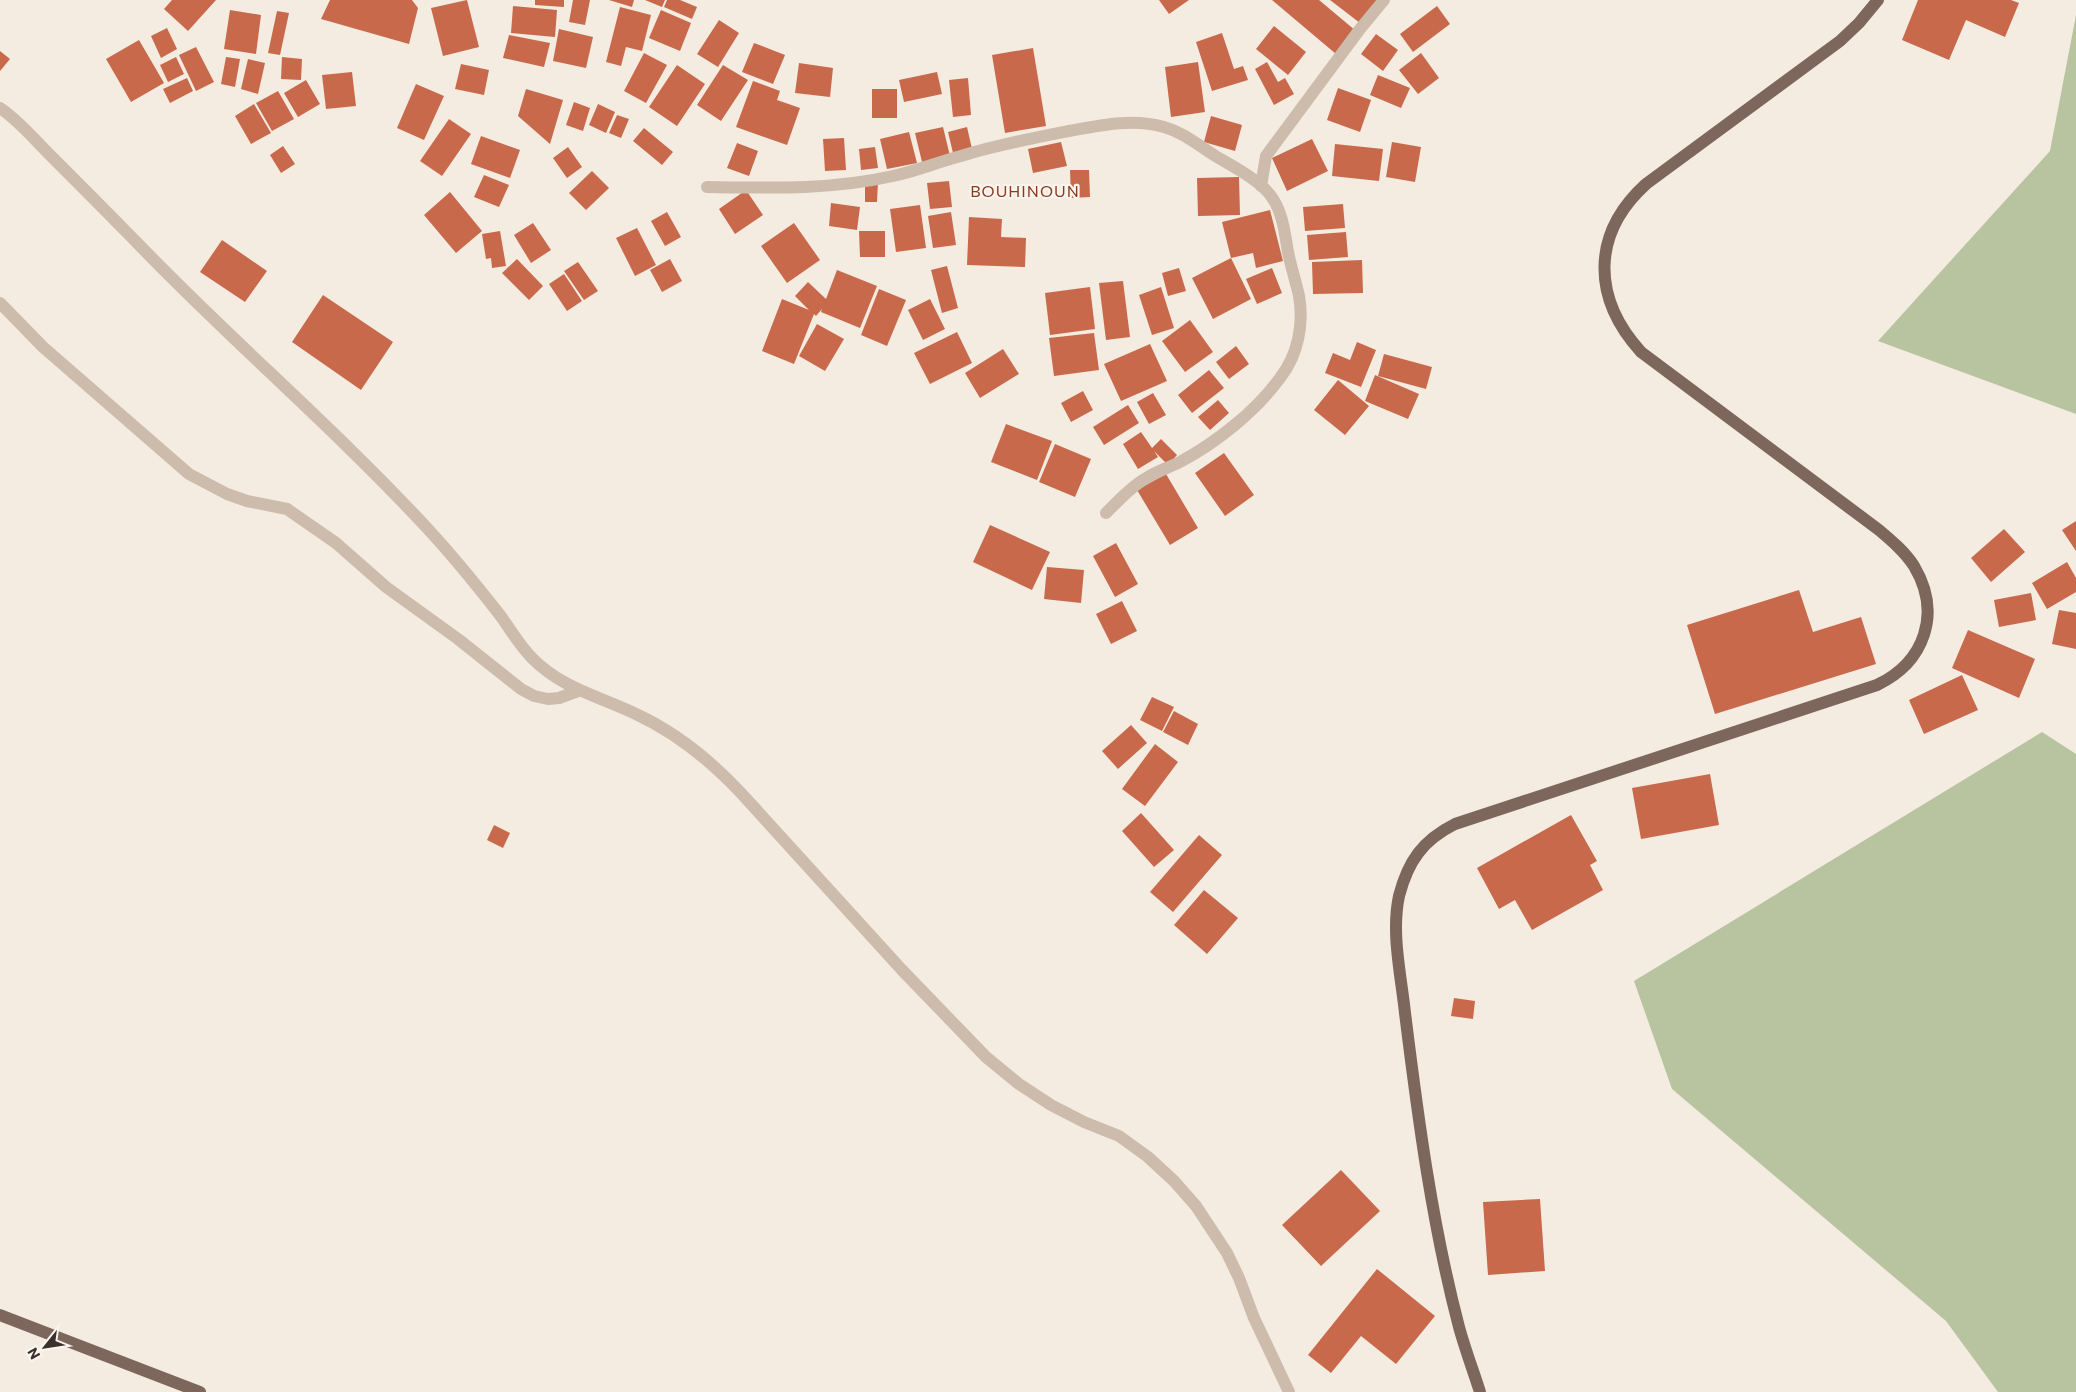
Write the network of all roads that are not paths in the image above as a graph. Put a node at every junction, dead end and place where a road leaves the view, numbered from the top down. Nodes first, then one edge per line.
1 (1384, 0) edge
2 (1878, 0) edge
3 (0, 108) edge
4 (1261, 186) junction
5 (707, 187) dead end
6 (0, 303) edge
7 (1106, 513) dead end
8 (578, 691) junction
9 (0, 1316) edge
10 (200, 1392) edge
11 (1289, 1392) edge
12 (1480, 1392) edge

1 - 4 street
2 - 12 main road
3 - 8 street
4 - 5 street
4 - 7 street
6 - 8 street
8 - 11 street
9 - 10 main road

